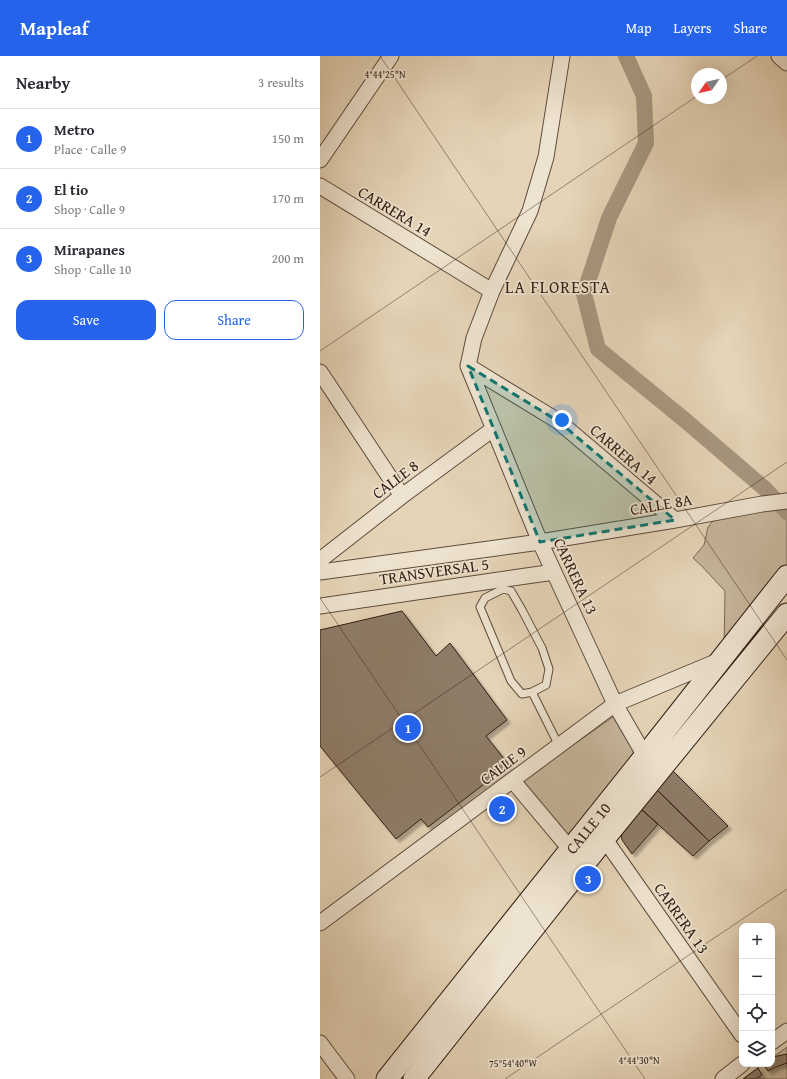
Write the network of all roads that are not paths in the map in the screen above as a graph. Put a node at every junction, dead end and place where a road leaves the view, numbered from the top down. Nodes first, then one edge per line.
1 (391, 56) edge
2 (562, 56) edge
3 (779, 56) edge
4 (787, 63) edge
5 (320, 160) edge
6 (320, 186) edge
7 (492, 291) junction
8 (468, 366) junction
9 (320, 372) edge
10 (493, 429) junction
11 (402, 496) junction
12 (787, 501) edge
13 (675, 520) junction
14 (540, 542) junction
15 (320, 560) edge
16 (320, 572) edge
17 (554, 572) junction
18 (787, 576) edge
19 (320, 606) edge
20 (787, 614) edge
21 (746, 628) junction
22 (763, 642) junction
23 (721, 660) junction
24 (532, 692) junction
25 (616, 704) junction
26 (560, 746) junction
27 (645, 756) junction
28 (658, 772) junction
29 (513, 781) junction
30 (592, 822) junction
31 (604, 839) junction
32 (570, 849) junction
33 (320, 923) edge
34 (787, 1031) edge
35 (739, 1032) edge
36 (775, 1040) edge
37 (320, 1043) edge
38 (739, 1066) edge
39 (347, 1079) edge
40 (387, 1079) edge
41 (414, 1079) edge
42 (723, 1079) edge

1 - 5 street
2 - 7 street
3 - 4 street
6 - 7 street, CARRERA 14
7 - 8 street
8 - 10 street, CARRERA 13
8 - 13 street, CARRERA 14
9 - 11 street
10 - 11 street, CALLE 8
10 - 14 street, CARRERA 13
11 - 15 street, CALLE 8
12 - 13 street, CALLE 8A
13 - 14 street, CALLE 8A
14 - 16 street, TRANSVERSAL 5
14 - 17 street, CARRERA 13
17 - 19 street, TRANSVERSAL 5
17 - 25 street, CARRERA 13
18 - 21 main road, CALLE 10
20 - 22 main road, CALLE 10
21 - 22 main road
21 - 23 main road, CALLE 10
22 - 28 main road, CALLE 10
23 - 25 street, CALLE 9
23 - 27 main road, CALLE 10
24 - 24 lane
24 - 26 lane
25 - 26 street, CALLE 9
25 - 27 street, CARRERA 13
26 - 29 street, CALLE 9
27 - 28 street, CARRERA 13
27 - 30 main road, CALLE 10
28 - 31 main road, CALLE 10
29 - 32 street
29 - 33 street, CALLE 9
30 - 31 street, CARRERA 13
30 - 32 main road, CALLE 10
31 - 35 street, CARRERA 13
31 - 41 main road, CALLE 10
32 - 40 main road, CALLE 10
34 - 36 street
37 - 39 street
38 - 42 street

